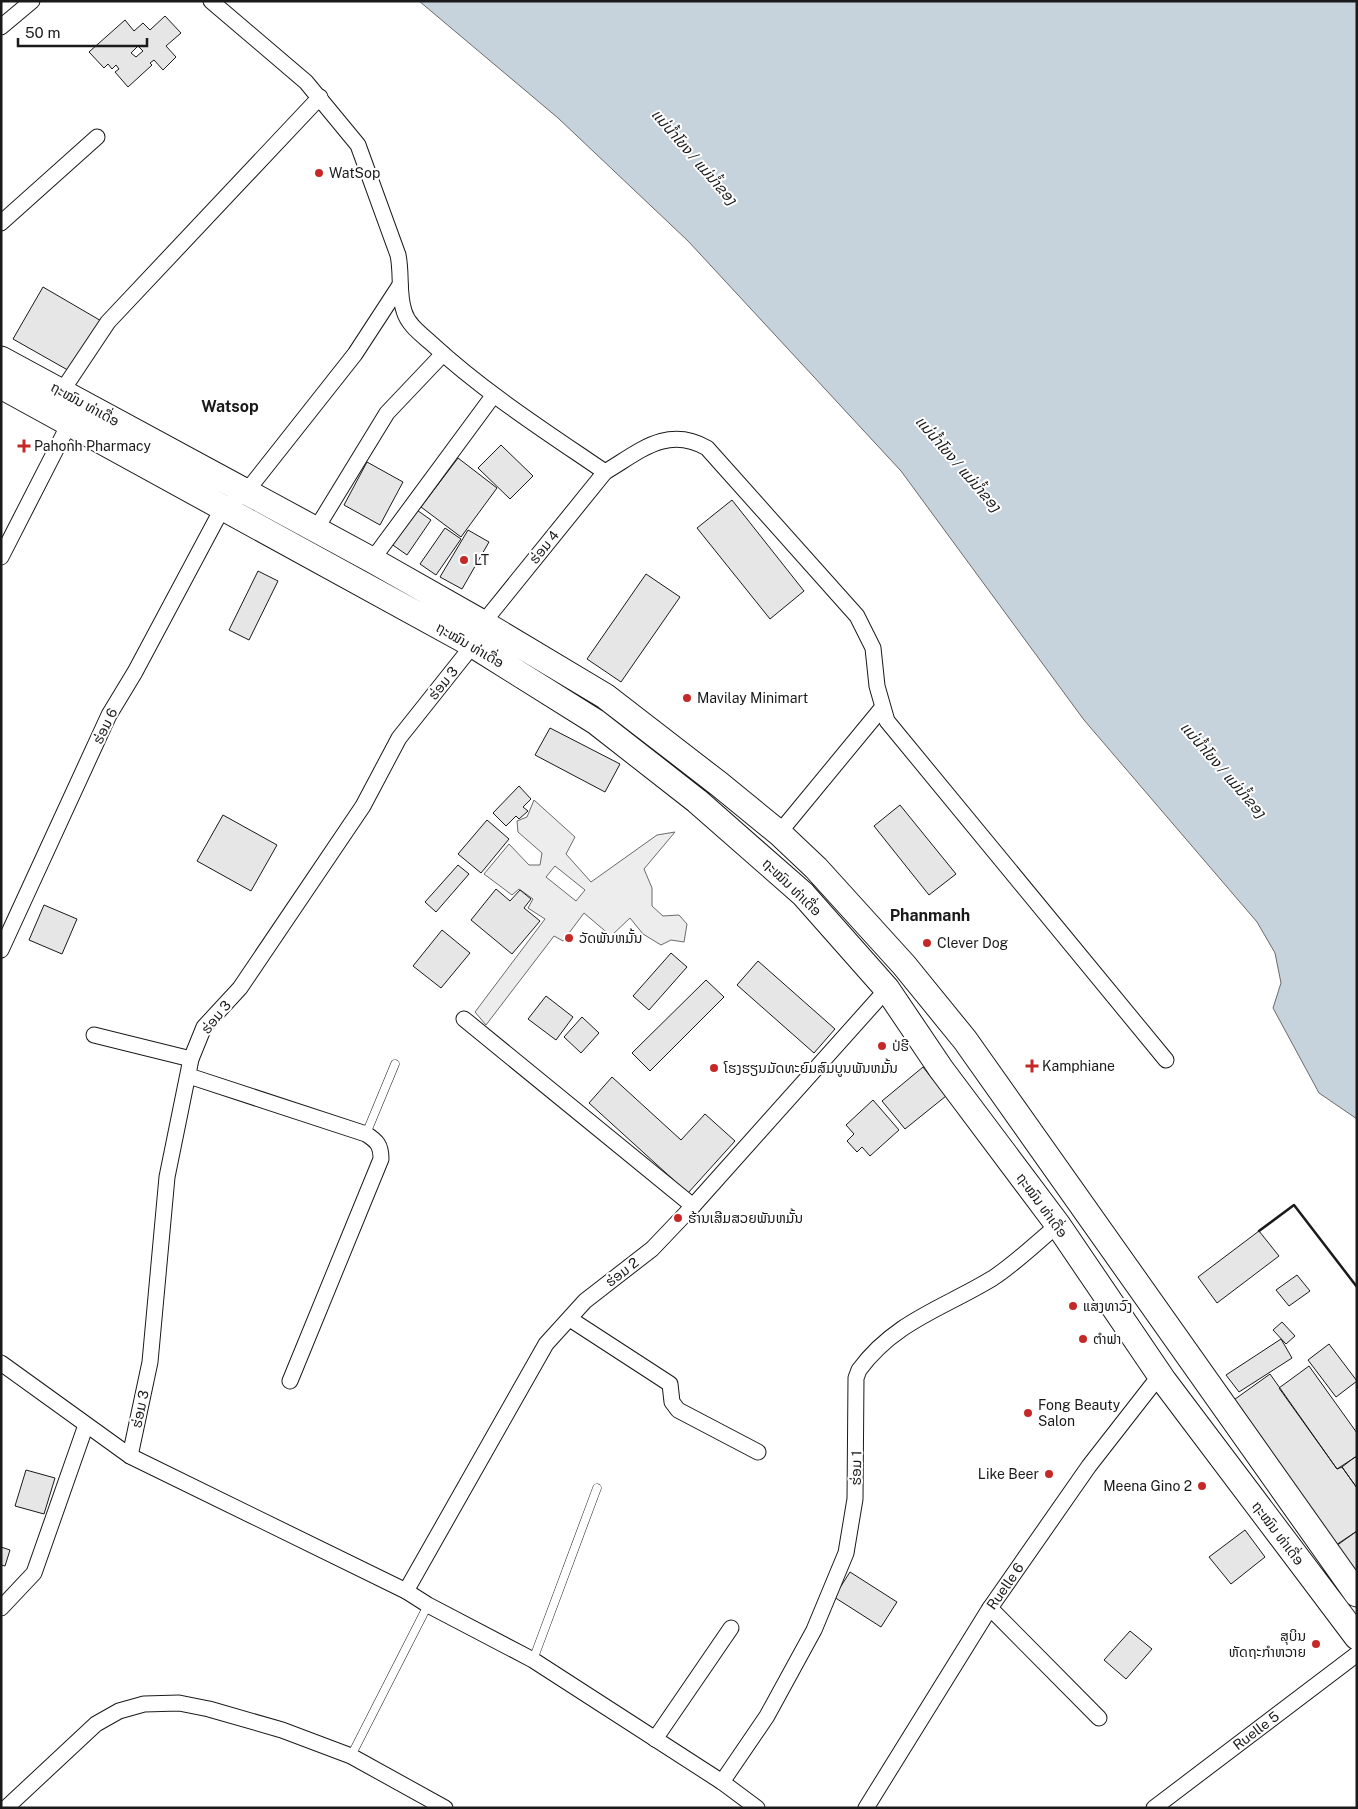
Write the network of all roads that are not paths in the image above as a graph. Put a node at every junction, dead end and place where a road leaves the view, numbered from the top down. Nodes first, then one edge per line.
1 (32, 1) edge
2 (211, 1) edge
3 (1, 27) edge
4 (320, 97) junction
5 (97, 137) dead end
6 (1, 223) edge
7 (400, 285) junction
8 (443, 354) junction
9 (1, 358) edge
10 (1, 386) edge
11 (62, 391) junction
12 (493, 396) junction
13 (69, 424) junction
14 (605, 472) junction
15 (246, 492) junction
16 (222, 508) junction
17 (316, 529) junction
18 (1, 557) edge
19 (372, 560) junction
20 (478, 634) junction
21 (882, 708) junction
22 (779, 832) junction
23 (1, 950) edge
24 (887, 989) junction
25 (464, 1019) dead end
26 (94, 1035) dead end
27 (191, 1059) junction
28 (1166, 1060) dead end
29 (395, 1064) dead end
30 (189, 1076) junction
31 (366, 1134) junction
32 (693, 1206) junction
33 (1058, 1225) junction
34 (570, 1319) junction
35 (1191, 1362) junction
36 (1, 1363) edge
37 (1162, 1378) junction
38 (290, 1381) dead end
39 (86, 1425) junction
40 (758, 1452) dead end
41 (130, 1456) junction
42 (597, 1488) dead end
43 (406, 1591) junction
44 (1357, 1594) edge
45 (428, 1606) junction
46 (1, 1608) edge
47 (990, 1608) junction
48 (731, 1628) dead end
49 (1357, 1637) edge
50 (1357, 1654) edge
51 (533, 1660) junction
52 (1099, 1718) dead end
53 (655, 1739) junction
54 (350, 1756) junction
55 (722, 1782) junction
56 (6, 1808) edge
57 (445, 1808) edge
58 (757, 1808) edge
59 (866, 1808) edge
60 (1154, 1808) edge

1 - 3 street
2 - 4 street
4 - 7 street
4 - 11 street
5 - 6 street
7 - 8 street
7 - 15 street
8 - 12 street
8 - 17 street
9 - 11 main road, ຖະໝົນ ທ່າເດື່ອ
10 - 13 main road, ຖະໝົນ ທ່າເດື່ອ
11 - 15 main road, ຖະໝົນ ທ່າເດື່ອ
12 - 14 street
12 - 19 street
13 - 16 main road, ຖະໝົນ ທ່າເດື່ອ
13 - 18 street
14 - 20 street, ຮ່ອມ 4
14 - 21 street
15 - 16 street
15 - 17 main road, ຖະໝົນ ທ່າເດື່ອ
16 - 20 main road, ຖະໝົນ ທ່າເດື່ອ
16 - 23 street, ຮ່ອມ 6
17 - 19 main road, ຖະໝົນ ທ່າເດື່ອ
19 - 20 main road, ຖະໝົນ ທ່າເດື່ອ
20 - 22 main road, ຖະໝົນ ທ່າເດື່ອ
20 - 24 main road, ຖະໝົນ ທ່າເດື່ອ
20 - 27 street, ຮ່ອມ 3
21 - 22 street
21 - 28 street
22 - 35 main road, ຖະໝົນ ທ່າເດື່ອ
24 - 32 street, ຮ່ອມ 2
24 - 33 main road, ຖະໝົນ ທ່າເດື່ອ
25 - 32 street
26 - 27 street
27 - 30 street, ຮ່ອມ 3
29 - 31 lane
30 - 31 street
30 - 41 street, ຮ່ອມ 3
31 - 38 street
32 - 34 street, ຮ່ອມ 2
33 - 37 main road, ຖະໝົນ ທ່າເດື່ອ
33 - 55 street, ຮ່ອມ 1
34 - 40 street
34 - 43 street, ຮ່ອມ 2
35 - 37 main road
35 - 44 main road, ຖະໝົນ ທ່າເດື່ອ
36 - 39 street
37 - 47 street, Ruelle 6
37 - 49 main road, ຖະໝົນ ທ່າເດື່ອ
39 - 41 street
39 - 46 street
41 - 43 street
42 - 51 lane
43 - 45 street
45 - 51 street
45 - 54 lane
47 - 52 street
47 - 59 street, Ruelle 6
48 - 53 street
50 - 60 street, Ruelle 5
51 - 53 street
53 - 55 street
54 - 56 street
54 - 57 street
55 - 58 street

